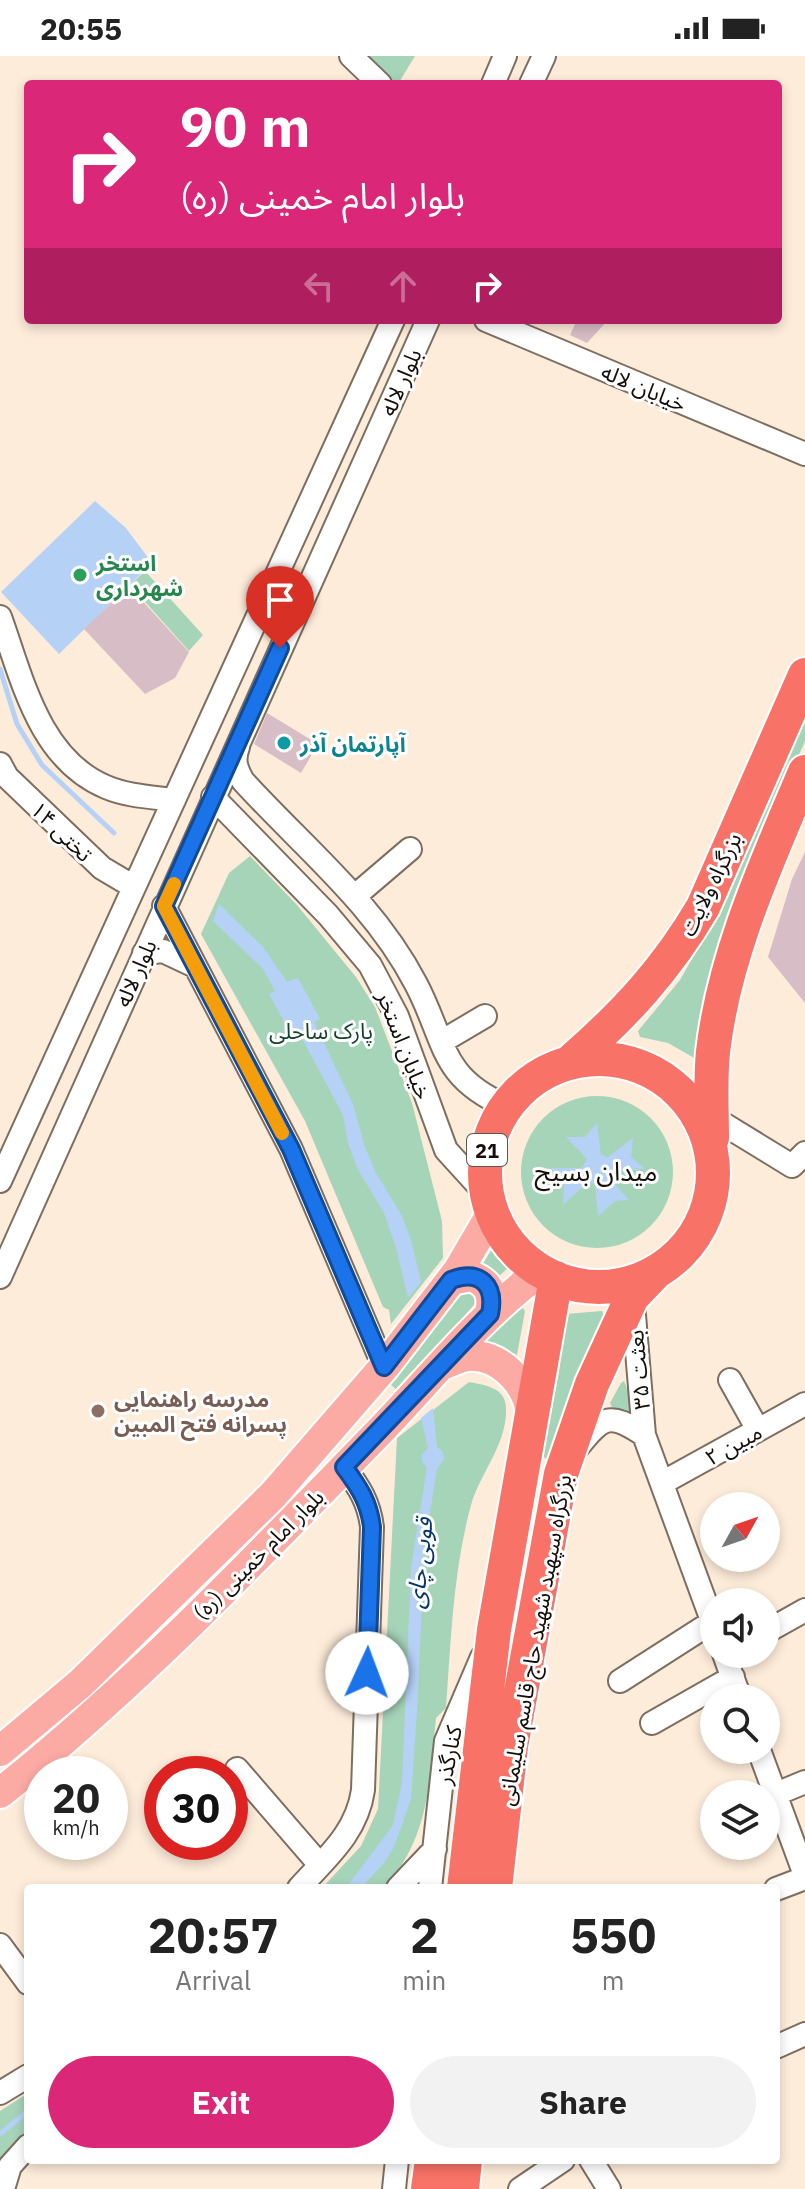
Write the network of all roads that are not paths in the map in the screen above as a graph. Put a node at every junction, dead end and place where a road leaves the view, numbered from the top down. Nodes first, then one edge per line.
1 (351, 56) edge
2 (505, 56) edge
3 (544, 56) edge
4 (376, 80) edge
5 (495, 80) edge
6 (533, 80) edge
7 (426, 324) edge
8 (495, 324) edge
9 (391, 326) edge
10 (417, 345) junction
11 (804, 454) edge
12 (0, 617) edge
13 (805, 675) edge
14 (243, 731) junction
15 (0, 764) edge
16 (805, 772) edge
17 (213, 797) junction
18 (258, 798) junction
19 (174, 800) junction
20 (797, 812) edge
21 (237, 822) junction
22 (410, 849) dead end
23 (134, 887) junction
24 (355, 896) junction
25 (164, 906) junction
26 (144, 953) junction
27 (195, 966) junction
28 (485, 1016) dead end
29 (441, 1042) junction
30 (570, 1062) junction
31 (506, 1106) junction
32 (712, 1117) junction
33 (805, 1153) edge
34 (712, 1163) junction
35 (0, 1181) edge
36 (490, 1204) junction
37 (657, 1271) junction
38 (548, 1275) junction
39 (0, 1277) edge
40 (451, 1280) junction
41 (632, 1297) junction
42 (490, 1314) junction
43 (442, 1365) junction
44 (384, 1367) junction
45 (730, 1380) dead end
46 (805, 1404) edge
47 (531, 1414) junction
48 (758, 1430) junction
49 (644, 1435) junction
50 (522, 1465) junction
51 (344, 1467) junction
52 (563, 1469) junction
53 (662, 1483) junction
54 (700, 1588) edge
55 (800, 1612) edge
56 (780, 1624) edge
57 (494, 1630) junction
58 (700, 1632) edge
59 (805, 1636) edge
60 (730, 1668) edge
61 (620, 1681) dead end
62 (652, 1723) dead end
63 (0, 1751) edge
64 (248, 1782) edge
65 (805, 1782) edge
66 (780, 1792) edge
67 (0, 1793) edge
68 (780, 1805) edge
69 (435, 1849) junction
70 (320, 1865) junction
71 (805, 1876) edge
72 (303, 1884) edge
73 (402, 1884) edge
74 (431, 1884) edge
75 (464, 1884) edge
76 (495, 1884) edge
77 (780, 1887) edge
78 (0, 1945) edge
79 (24, 1978) edge
80 (805, 2034) edge
81 (780, 2045) edge
82 (24, 2078) edge
83 (0, 2093) edge
84 (24, 2150) edge
85 (397, 2164) edge
86 (431, 2164) edge
87 (465, 2164) edge
88 (557, 2164) edge
89 (593, 2164) edge
90 (3, 2189) edge
91 (394, 2189) edge
92 (428, 2189) edge
93 (462, 2189) edge
94 (520, 2189) edge
95 (609, 2189) edge

1 - 4 street
2 - 5 street
3 - 6 street
7 - 10 street, بلوار لاله
8 - 11 street, خیابان لاله
9 - 10 street
9 - 19 street, بلوار لاله
10 - 14 street, بلوار لاله
12 - 19 street
13 - 30 highway, بزرگراه ولایت / 21
14 - 17 street, بلوار لاله
14 - 18 street, خیابان استخر
15 - 23 street, تختی ۱۴
16 - 20 highway, بزرگراه ولایت / 21
17 - 21 street, خیابان استخر
17 - 25 street, بلوار لاله
18 - 21 street
18 - 24 street, خیابان استخر
19 - 23 street, بلوار لاله
20 - 32 highway, بزرگراه ولایت / 21
21 - 36 street, خیابان استخر
22 - 24 street
23 - 35 street, بلوار لاله
24 - 29 street, خیابان استخر
25 - 26 street, بلوار لاله
25 - 27 street
26 - 27 street
26 - 39 street, بلوار لاله
27 - 44 street
28 - 29 street
29 - 31 street, خیابان استخر
30 - 31 highway, 21
30 - 34 highway, 21
31 - 36 highway, 21
32 - 33 street
32 - 34 highway, بزرگراه ولایت / 21
34 - 37 highway, 21
36 - 38 highway, 21
36 - 40 main road, بلوار امام خمینی (ره)
37 - 38 highway, 21
37 - 41 highway, بزرگراه سپهبد شهید حاج قاسم سلیمانی / 21
38 - 42 main road, بلوار امام خمینی (ره)
38 - 47 highway, بزرگراه سپهبد شهید حاج قاسم سلیمانی
40 - 42 main road
40 - 44 main road, بلوار امام خمینی (ره)
41 - 49 street, بعثت ۳۵
41 - 52 highway, بزرگراه سپهبد شهید حاج قاسم سلیمانی / 21
42 - 43 main road, بلوار امام خمینی (ره)
43 - 47 main road
43 - 51 main road, بلوار امام خمینی (ره)
44 - 63 main road, بلوار امام خمینی (ره)
45 - 48 street
46 - 48 street, مبین ۲
47 - 50 highway, بزرگراه سپهبد شهید حاج قاسم سلیمانی
48 - 53 street, مبین ۲
49 - 52 street, بعثت ۳۵
49 - 53 street
50 - 52 highway
50 - 57 highway, بزرگراه سپهبد شهید حاج قاسم سلیمانی
51 - 67 main road, بلوار امام خمینی (ره)
51 - 70 street
52 - 76 highway, بزرگراه سپهبد شهید حاج قاسم سلیمانی / 21
53 - 54 street
55 - 56 street
55 - 59 street
57 - 69 street, کنارگذر
57 - 75 highway, بزرگراه سپهبد شهید حاج قاسم سلیمانی
58 - 61 street
60 - 62 street
64 - 70 street
65 - 66 street
68 - 71 street
69 - 73 street
69 - 74 street, کنارگذر
70 - 72 street
71 - 77 street
78 - 79 street
80 - 81 street
82 - 83 street
84 - 90 street
85 - 91 street
86 - 92 highway
87 - 93 highway
88 - 94 street
89 - 95 street

